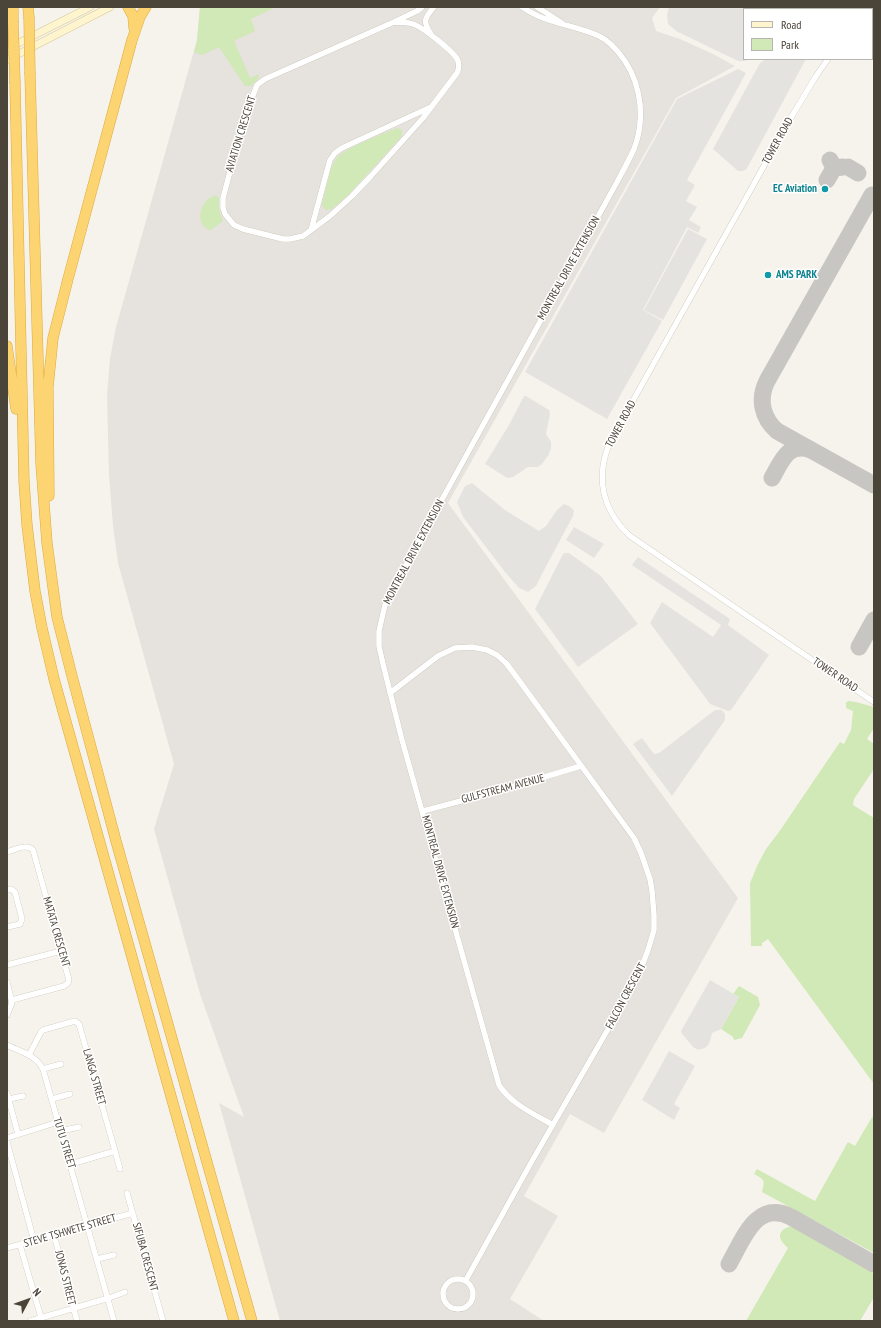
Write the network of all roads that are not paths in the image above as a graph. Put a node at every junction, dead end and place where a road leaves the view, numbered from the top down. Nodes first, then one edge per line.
1 (13, 7) edge
2 (90, 7) edge
3 (110, 7) edge
4 (128, 7) edge
5 (146, 7) edge
6 (422, 7) edge
7 (434, 7) edge
8 (522, 7) edge
9 (537, 7) edge
10 (29, 12) edge
11 (394, 22) junction
12 (564, 24) junction
13 (435, 39) junction
14 (132, 40) junction
15 (7, 49) edge
16 (7, 60) edge
17 (827, 60) edge
18 (433, 106) junction
19 (311, 231) junction
20 (7, 346) edge
21 (23, 462) junction
22 (46, 543) junction
23 (390, 693) junction
24 (874, 702) edge
25 (581, 766) junction
26 (423, 810) junction
27 (7, 852) edge
28 (7, 890) edge
29 (7, 927) edge
30 (61, 951) junction
31 (7, 965) edge
32 (7, 982) edge
33 (12, 1000) junction
34 (7, 1015) edge
35 (7, 1045) edge
36 (28, 1055) junction
37 (61, 1064) dead end
38 (43, 1068) junction
39 (7, 1093) edge
40 (70, 1094) dead end
41 (23, 1096) dead end
42 (9, 1099) junction
43 (52, 1099) junction
44 (58, 1122) junction
45 (553, 1124) junction
46 (79, 1127) dead end
47 (61, 1132) junction
48 (18, 1134) junction
49 (7, 1138) edge
50 (7, 1142) edge
51 (115, 1152) junction
52 (71, 1164) junction
53 (120, 1169) dead end
54 (127, 1193) dead end
55 (132, 1213) junction
56 (87, 1226) junction
57 (54, 1235) junction
58 (34, 1241) junction
59 (20, 1245) junction
60 (7, 1248) edge
61 (114, 1255) dead end
62 (97, 1259) junction
63 (466, 1280) junction
64 (125, 1292) dead end
65 (109, 1298) junction
66 (73, 1309) junction
67 (41, 1320) edge
68 (30, 1321) edge
69 (77, 1321) edge
70 (114, 1321) edge
71 (163, 1321) edge
72 (234, 1321) edge
73 (252, 1321) edge

1 - 21 highway, bridge
2 - 15 main road
3 - 16 main road
4 - 14 highway
5 - 14 highway
6 - 11 street, AVIATION CRESCENT
7 - 13 street, AVIATION CRESCENT
8 - 12 street, MONTREAL DRIVE EXTENSION
9 - 12 street, MONTREAL DRIVE EXTENSION
10 - 22 highway, bridge
11 - 13 street, AVIATION CRESCENT
11 - 19 street, AVIATION CRESCENT
12 - 23 street, MONTREAL DRIVE EXTENSION
13 - 18 street, AVIATION CRESCENT
14 - 22 highway
17 - 24 street, TOWER ROAD
18 - 19 street, AVIATION CRESCENT
18 - 19 street, AVIATION CRESCENT
20 - 21 highway
21 - 72 highway
22 - 73 highway
23 - 25 street, FALCON CRESCENT
23 - 26 street, MONTREAL DRIVE EXTENSION
25 - 26 street, GULFSTREAM AVENUE
25 - 45 street, FALCON CRESCENT
26 - 45 street, MONTREAL DRIVE EXTENSION
27 - 30 street, MATATA CRESCENT
28 - 29 street
30 - 31 street
30 - 33 street, MATATA CRESCENT
32 - 33 street
33 - 34 street
35 - 36 street
36 - 38 street
36 - 51 street, LANGA STREET
37 - 38 street
38 - 43 street, TUTU STREET
39 - 42 street
40 - 43 street
41 - 42 street
42 - 48 street
43 - 44 street, TUTU STREET
44 - 47 street, TUTU STREET
44 - 48 street
45 - 63 street, FALCON CRESCENT
46 - 47 street
47 - 52 street, TUTU STREET
48 - 49 street
50 - 58 street
51 - 52 street
51 - 53 street
52 - 56 street, TUTU STREET
54 - 55 street, SIFUBA CRESCENT
55 - 56 street, STEVE TSHWETE STREET
55 - 71 street, SIFUBA CRESCENT
56 - 57 street, STEVE TSHWETE STREET
56 - 62 street, TUTU STREET
57 - 58 street, STEVE TSHWETE STREET
57 - 66 street, JONAS STREET
58 - 59 street, STEVE TSHWETE STREET
59 - 60 street, STEVE TSHWETE STREET
59 - 67 street
61 - 62 street
62 - 65 street, TUTU STREET
63 - 63 street
64 - 65 street
65 - 66 street
65 - 70 street, TUTU STREET
66 - 67 street
66 - 69 street, JONAS STREET
67 - 68 street

